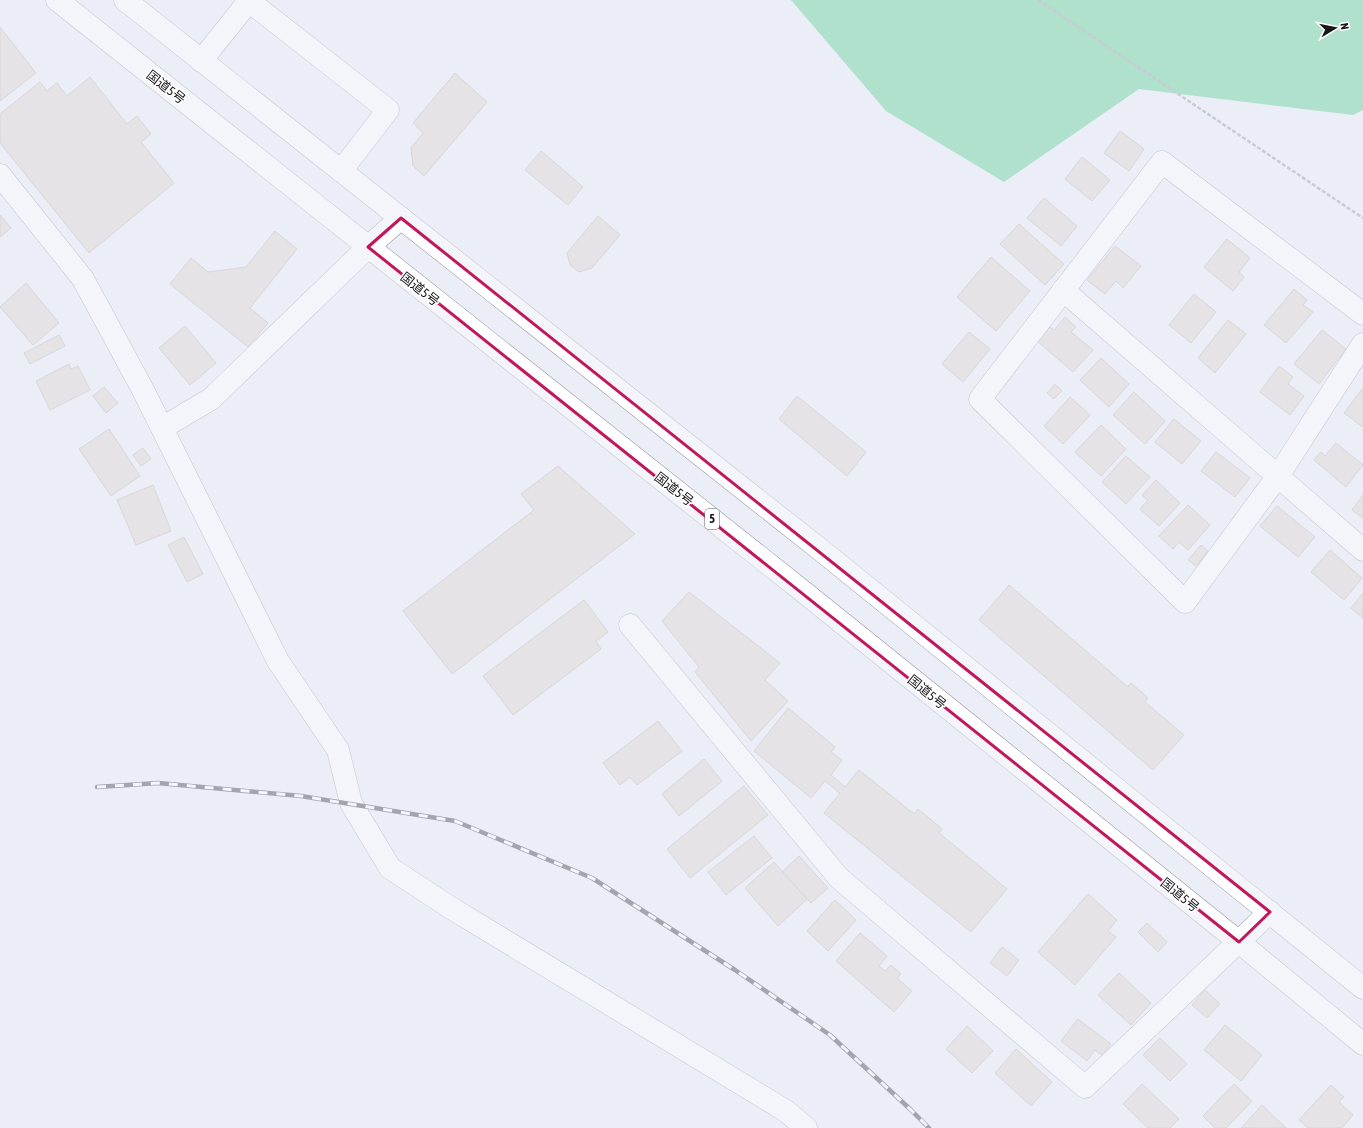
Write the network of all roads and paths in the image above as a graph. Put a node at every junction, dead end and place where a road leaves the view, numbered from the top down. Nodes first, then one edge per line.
1 (56, 0) edge
2 (125, 0) edge
3 (1038, 0) edge
4 (201, 61) junction
5 (341, 171) junction
6 (0, 175) edge
7 (401, 218) junction
8 (1363, 218) edge
9 (368, 247) junction
10 (1063, 290) junction
11 (1363, 314) edge
12 (1363, 344) edge
13 (162, 428) junction
14 (1278, 476) junction
15 (1363, 550) edge
16 (630, 624) dead end
17 (1270, 912) junction
18 (1239, 942) junction
19 (1363, 988) edge
20 (1363, 1044) edge
21 (806, 1128) edge

1 - 9 main road, 国道5号 / 5
2 - 4 main road
3 - 8 path
4 - 5 main road
4 - 5 main road
5 - 7 main road
6 - 13 main road
7 - 9 main road
7 - 17 main road
9 - 13 main road
9 - 18 main road, 国道5号 / 5
10 - 11 main road
10 - 14 main road
10 - 14 main road
12 - 14 main road
13 - 21 main road
14 - 15 main road
16 - 18 main road
17 - 18 main road
17 - 19 main road
18 - 20 main road, 国道5号 / 5

